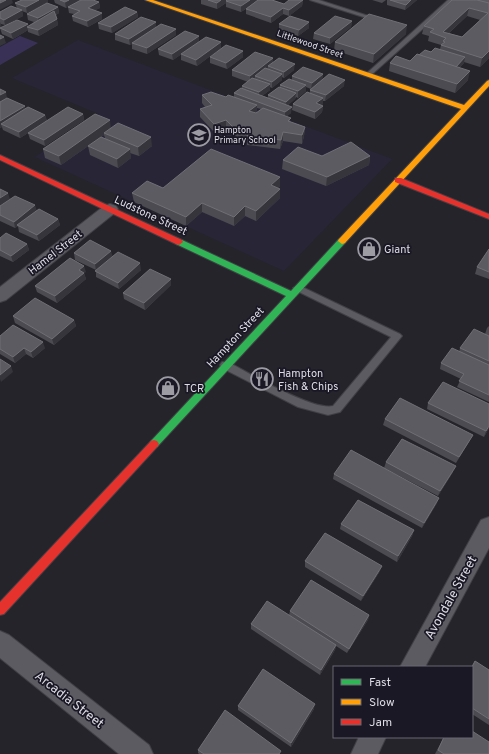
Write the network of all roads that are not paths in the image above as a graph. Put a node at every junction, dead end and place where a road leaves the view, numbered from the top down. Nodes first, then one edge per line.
1 (148, 0) edge
2 (313, 0) edge
3 (452, 0) edge
4 (478, 0) edge
5 (489, 3) edge
6 (387, 23) edge
7 (409, 30) dead end
8 (416, 32) junction
9 (368, 75) junction
10 (489, 82) edge
11 (465, 108) junction
12 (0, 157) edge
13 (398, 180) junction
14 (110, 209) junction
15 (489, 217) edge
16 (295, 291) junction
17 (0, 296) edge
18 (225, 365) junction
19 (489, 527) edge
20 (0, 610) edge
21 (0, 643) edge
22 (413, 666) edge
23 (372, 738) edge
24 (140, 754) edge
25 (364, 754) edge

1 - 9 street, Littlewood Street
2 - 6 lane
3 - 8 lane
4 - 5 street
7 - 8 lane
8 - 9 lane
9 - 11 street, Littlewood Street
10 - 11 street, Hampton Street
11 - 13 street, Hampton Street
12 - 14 street, Ludstone Street
13 - 15 street
13 - 16 street, Hampton Street
14 - 16 street, Ludstone Street
14 - 17 street, Hamel Street
16 - 18 street, Hampton Street
16 - 18 lane
18 - 20 street, Hampton Street
19 - 22 street, Avondale Street
21 - 24 street, Arcadia Street
23 - 25 street

